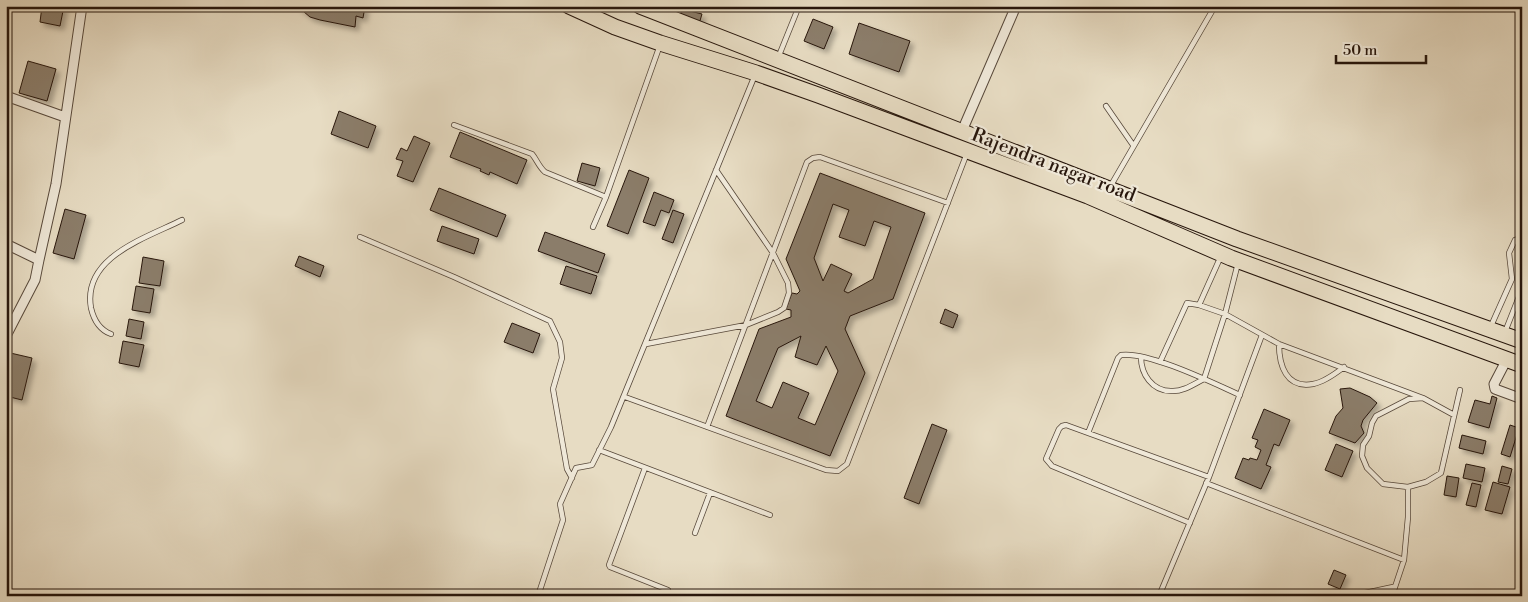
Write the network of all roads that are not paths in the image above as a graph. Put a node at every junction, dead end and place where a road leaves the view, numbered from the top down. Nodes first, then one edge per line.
1 (82, 6) edge
2 (569, 6) edge
3 (640, 6) edge
4 (799, 6) edge
5 (1016, 6) edge
6 (1215, 6) edge
7 (660, 43) junction
8 (778, 59) junction
9 (756, 73) junction
10 (825, 78) junction
11 (6, 96) edge
12 (818, 96) junction
13 (1106, 106) dead end
14 (65, 116) junction
15 (454, 125) dead end
16 (962, 131) junction
17 (1133, 145) junction
18 (968, 152) junction
19 (716, 170) junction
20 (1108, 190) junction
21 (606, 197) junction
22 (948, 203) junction
23 (182, 220) dead end
24 (593, 227) dead end
25 (360, 238) dead end
26 (1522, 238) edge
27 (6, 244) edge
28 (773, 253) junction
29 (1222, 254) junction
30 (39, 260) junction
31 (1238, 261) junction
32 (1522, 289) edge
33 (1199, 305) junction
34 (1225, 314) junction
35 (746, 325) junction
36 (1489, 329) junction
37 (111, 334) dead end
38 (1504, 334) junction
39 (1262, 335) junction
40 (6, 336) edge
41 (1522, 341) edge
42 (646, 344) junction
43 (1279, 344) junction
44 (1141, 357) junction
45 (1507, 359) junction
46 (1160, 362) junction
47 (1522, 365) edge
48 (1344, 367) junction
49 (1204, 379) junction
50 (1460, 390) dead end
51 (1240, 395) junction
52 (625, 398) junction
53 (1423, 398) junction
54 (1522, 399) edge
55 (1454, 415) junction
56 (707, 427) junction
57 (1088, 433) junction
58 (599, 450) junction
59 (644, 468) junction
60 (1209, 477) junction
61 (572, 478) junction
62 (1206, 483) junction
63 (1408, 487) junction
64 (710, 493) junction
65 (770, 515) dead end
66 (1190, 523) junction
67 (695, 533) dead end
68 (1404, 560) junction
69 (1393, 587) junction
70 (668, 590) dead end
71 (1328, 593) dead end
72 (538, 596) edge
73 (1159, 596) edge
74 (1337, 596) edge
75 (1356, 596) edge
76 (1392, 596) edge

1 - 14 street
2 - 7 main road, Rajendra nagar road
3 - 8 main road, Rajendra nagar road
4 - 8 lane
5 - 16 street
6 - 17 lane
7 - 9 main road, Rajendra nagar road
7 - 21 lane
8 - 10 main road, Rajendra nagar road
9 - 12 main road, Rajendra nagar road
9 - 19 lane
10 - 12 main road
10 - 16 main road, Rajendra nagar road
11 - 14 street
12 - 18 main road, Rajendra nagar road
13 - 17 lane
14 - 30 street
15 - 21 lane
16 - 20 main road, Rajendra nagar road
17 - 20 lane
18 - 22 lane
18 - 29 main road, Rajendra nagar road
19 - 28 lane
19 - 42 lane
20 - 36 main road, Rajendra nagar road
21 - 24 lane
22 - 28 lane
22 - 56 lane
23 - 37 lane
25 - 61 lane
26 - 36 lane
27 - 30 street
28 - 35 lane
28 - 35 lane
29 - 31 main road, Rajendra nagar road
29 - 33 lane
30 - 40 street
31 - 34 lane
31 - 45 main road, Rajendra nagar road
32 - 38 lane
33 - 34 lane
33 - 46 lane
34 - 39 lane
34 - 49 lane
35 - 42 lane
35 - 56 lane
36 - 38 main road, Rajendra nagar road
38 - 41 main road, Rajendra nagar road
39 - 43 lane
39 - 51 lane
42 - 52 lane
43 - 48 lane
43 - 48 lane
44 - 46 lane
44 - 49 lane
44 - 57 lane
45 - 47 main road, Rajendra nagar road
45 - 54 street
46 - 49 lane
48 - 53 lane
49 - 51 lane
50 - 55 lane
51 - 60 lane
52 - 56 lane
52 - 58 lane
53 - 55 lane
53 - 63 lane
55 - 63 lane
57 - 60 lane
57 - 66 lane
58 - 59 lane
58 - 61 lane
59 - 64 lane
59 - 70 lane
60 - 62 lane
61 - 72 lane
62 - 66 lane
62 - 68 lane
63 - 68 lane
64 - 65 lane
64 - 67 lane
66 - 73 lane
68 - 69 lane
69 - 75 lane
69 - 76 lane
71 - 74 lane

